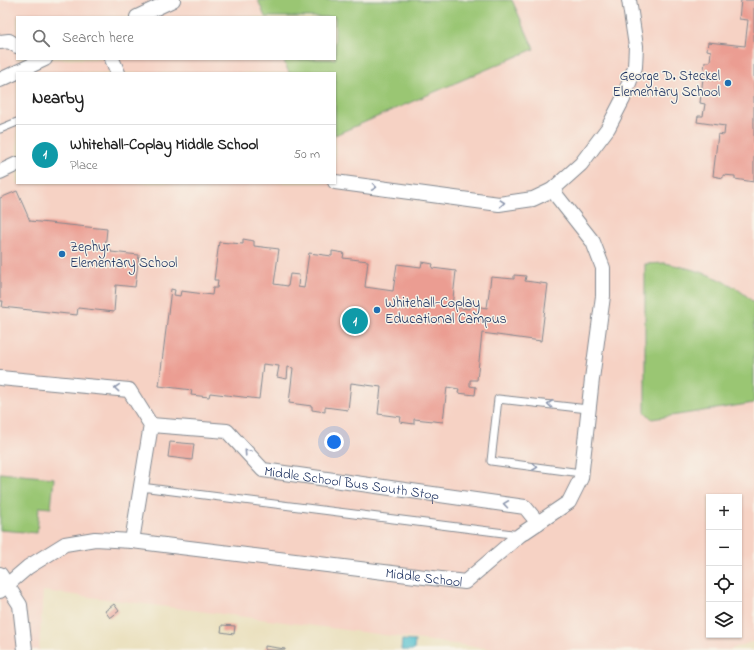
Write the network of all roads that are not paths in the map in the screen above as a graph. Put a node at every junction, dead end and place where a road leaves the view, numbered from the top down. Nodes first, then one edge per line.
1 (173, 0) edge
2 (629, 0) edge
3 (139, 16) edge
4 (0, 42) edge
5 (16, 45) edge
6 (112, 60) edge
7 (35, 61) edge
8 (118, 72) edge
9 (0, 80) edge
10 (16, 122) edge
11 (0, 130) edge
12 (16, 164) edge
13 (0, 172) edge
14 (336, 182) edge
15 (552, 190) junction
16 (0, 378) edge
17 (588, 409) junction
18 (150, 425) junction
19 (581, 473) junction
20 (141, 487) junction
21 (538, 523) junction
22 (520, 535) junction
23 (132, 541) junction
24 (3, 583) edge
25 (25, 650) edge

1 - 3 street
2 - 15 street
4 - 5 street
6 - 8 street
7 - 9 street
10 - 11 lane
12 - 13 street
14 -> 15 street
15 - 17 street, Middle School
18 -> 16 street
17 - 19 street, Middle School
17 -> 19 lane
18 - 20 street
21 -> 18 street, Middle School Bus South Stop
19 - 21 street, Middle School
20 - 22 lane
20 - 23 street
21 - 22 street, Middle School
22 - 23 street, Middle School
23 - 24 street, Middle School
24 - 25 street

